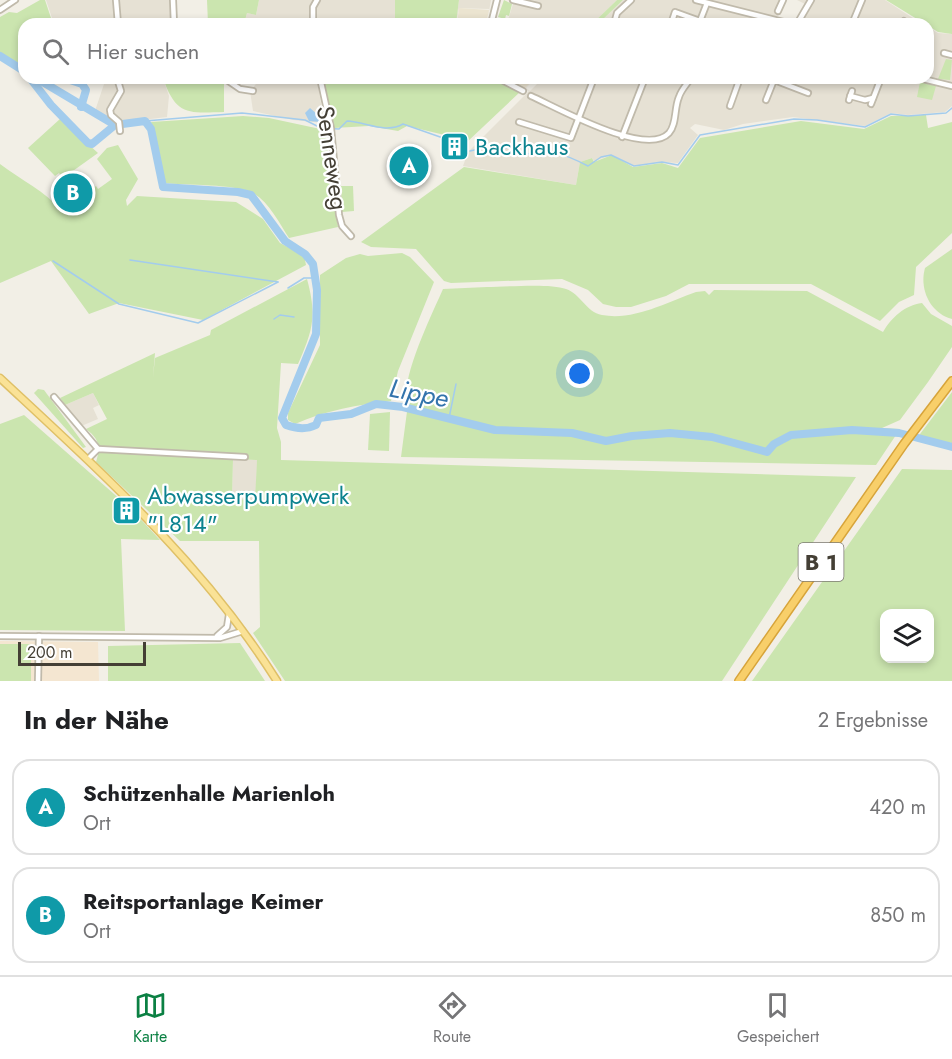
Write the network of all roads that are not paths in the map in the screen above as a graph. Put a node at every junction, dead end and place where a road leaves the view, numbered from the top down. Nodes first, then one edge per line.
1 (15, 0) edge
2 (116, 0) edge
3 (173, 0) edge
4 (317, 0) edge
5 (497, 0) edge
6 (513, 0) edge
7 (631, 0) edge
8 (696, 0) edge
9 (783, 0) edge
10 (811, 0) edge
11 (862, 0) edge
12 (7, 2) edge
13 (707, 3) junction
14 (538, 6) dead end
15 (0, 10) edge
16 (778, 11) dead end
17 (763, 17) joint
18 (118, 18) edge
19 (174, 18) edge
20 (313, 18) edge
21 (492, 18) edge
22 (616, 18) edge
23 (673, 18) edge
24 (692, 18) edge
25 (701, 18) edge
26 (767, 18) edge
27 (800, 18) edge
28 (854, 18) edge
29 (944, 53) dead end
30 (952, 55) edge
31 (952, 79) edge
32 (934, 81) edge
33 (119, 84) edge
34 (233, 84) edge
35 (321, 84) edge
36 (510, 84) edge
37 (592, 84) edge
38 (643, 84) edge
39 (687, 84) edge
40 (738, 84) edge
41 (770, 84) edge
42 (784, 84) edge
43 (879, 84) edge
44 (951, 85) edge
45 (253, 91) dead end
46 (523, 91) dead end
47 (808, 93) dead end
48 (531, 96) dead end
49 (850, 96) dead end
50 (873, 98) junction
51 (766, 100) dead end
52 (871, 104) dead end
53 (730, 106) dead end
54 (580, 119) junction
55 (519, 122) dead end
56 (120, 130) dead end
57 (622, 137) junction
58 (351, 236) dead end
59 (0, 378) edge
60 (952, 381) edge
61 (54, 397) dead end
62 (98, 449) junction
63 (245, 457) dead end
64 (88, 459) junction
65 (228, 612) junction
66 (241, 628) junction
67 (223, 632) junction
68 (0, 636) edge
69 (39, 636) junction
70 (214, 637) junction
71 (38, 681) edge
72 (277, 681) edge
73 (739, 681) edge

1 - 12 street
2 - 18 street
3 - 19 street
4 - 20 street
5 - 21 street
6 - 14 street
7 - 22 street
8 - 13 street
9 - 16 street
10 - 27 street
11 - 28 street
12 - 15 street
13 - 17 street
13 - 25 street
17 - 26 street
23 - 24 street
29 - 30 street
31 - 44 street
32 - 44 street
33 - 56 street
34 - 45 street
35 - 58 street, Senneweg
36 - 46 street
37 - 54 street
38 - 57 street
39 - 57 street
40 - 53 street
41 - 51 street
42 - 47 street
43 - 50 street
48 - 54 street
49 - 50 street
50 - 52 street
54 - 55 street
54 - 57 street
59 - 64 main road
60 - 73 highway, B 1
61 - 62 street
62 - 63 street
62 - 64 street
64 - 65 main road
65 - 66 main road
65 - 67 street
66 - 67 street
66 - 70 street
66 - 72 main road
67 - 70 street
68 - 69 street
69 - 70 street
69 - 71 street

